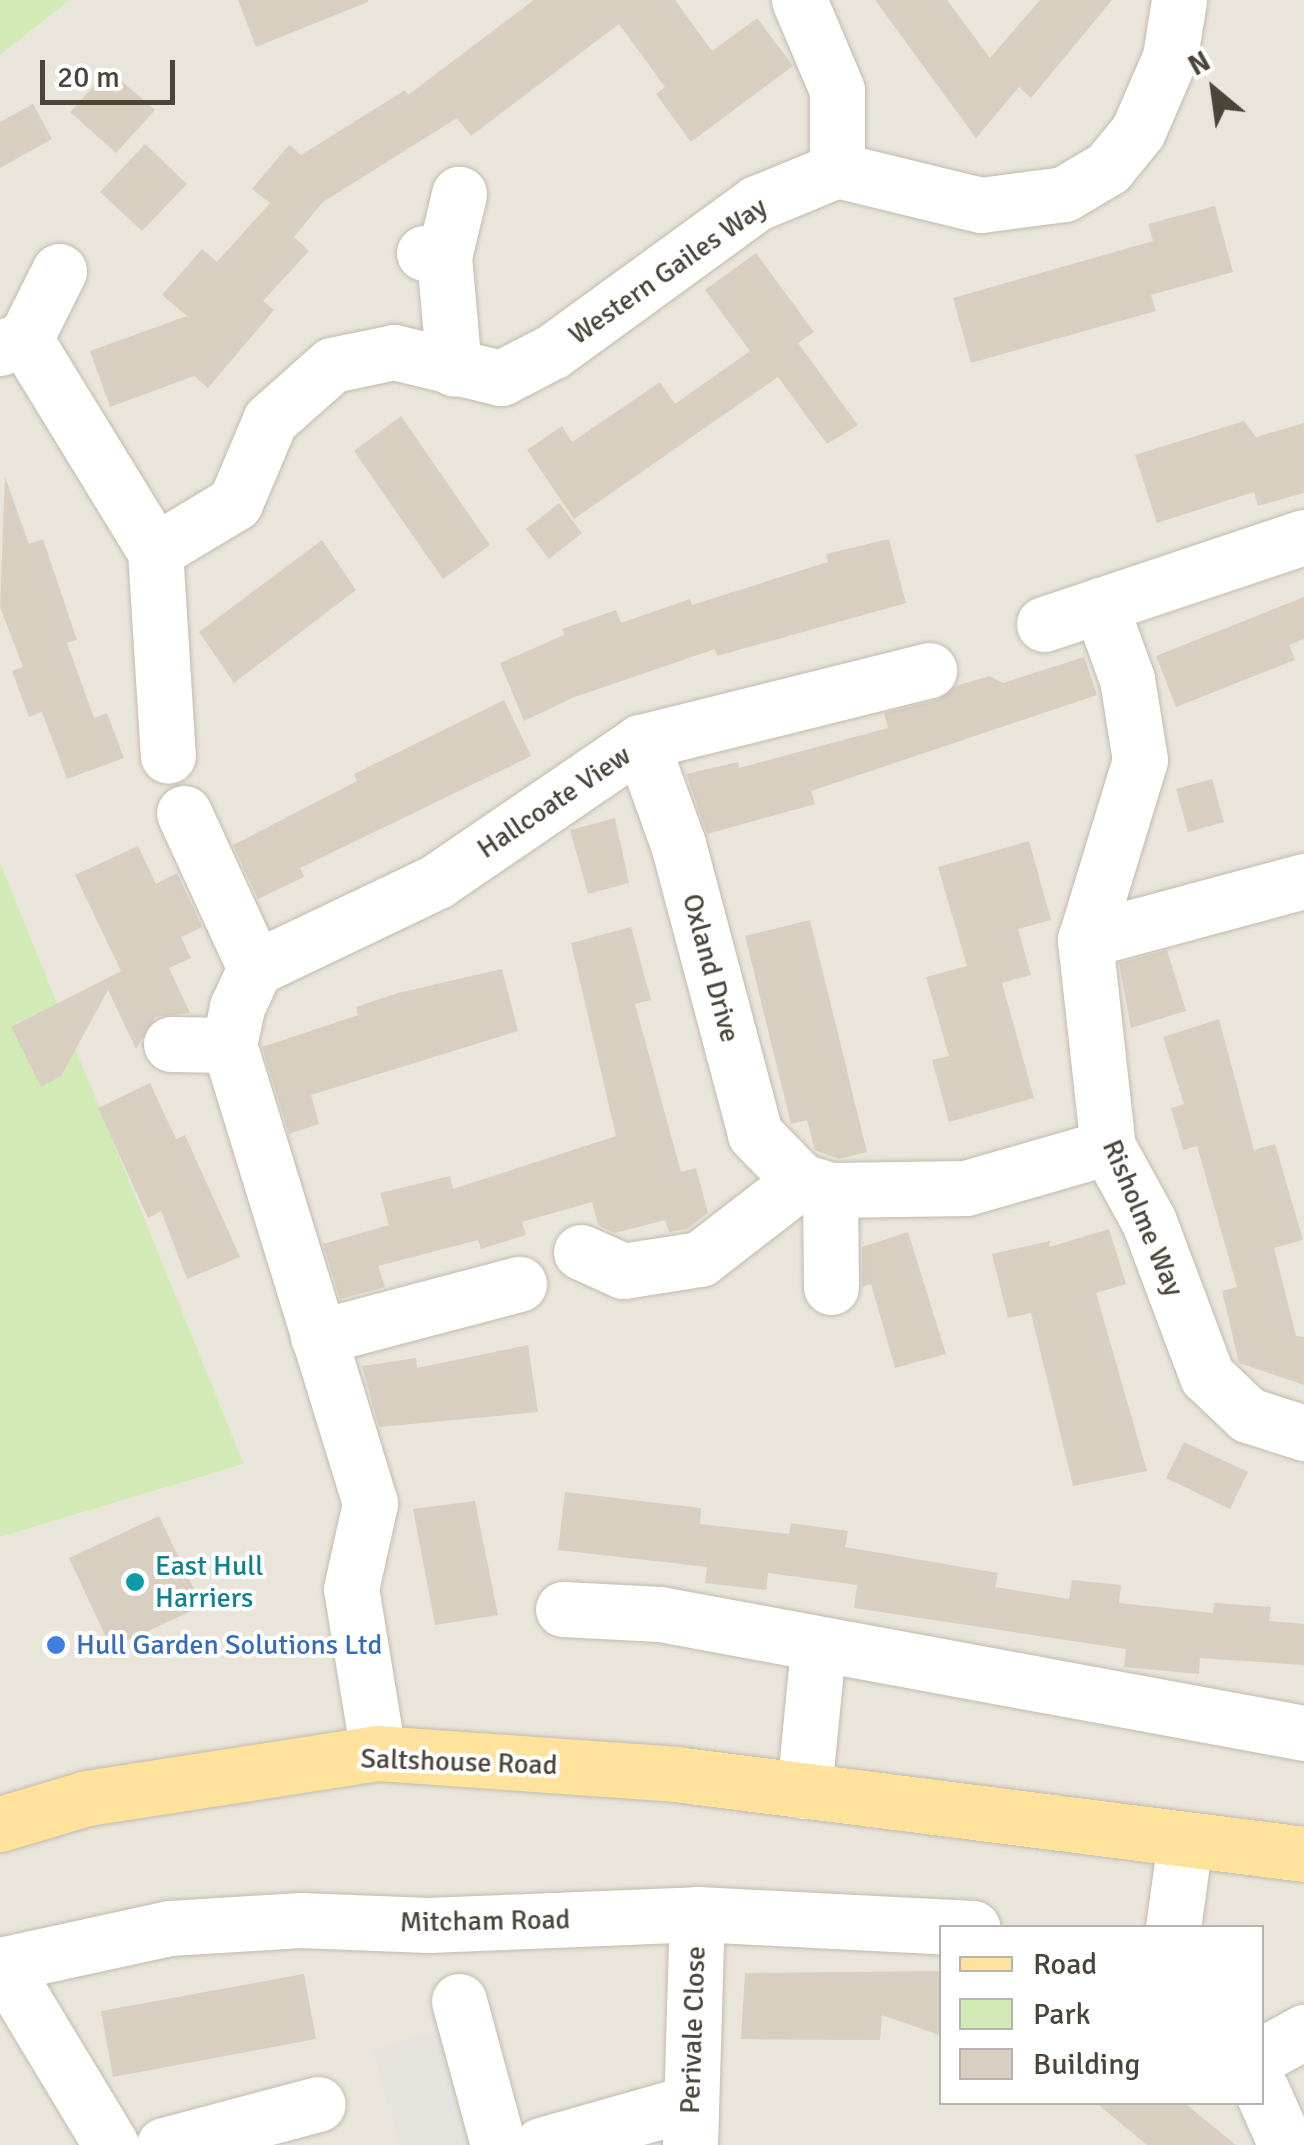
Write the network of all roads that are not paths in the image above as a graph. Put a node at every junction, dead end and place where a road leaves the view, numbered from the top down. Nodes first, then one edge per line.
1 (798, 0) edge
2 (1180, 0) edge
3 (837, 170) junction
4 (459, 194) dead end
5 (63, 254) dead end
6 (13, 344) edge
7 (454, 369) junction
8 (1304, 537) edge
9 (155, 551) junction
10 (1100, 605) junction
11 (1044, 624) dead end
12 (929, 670) dead end
13 (641, 742) junction
14 (168, 756) dead end
15 (184, 813) dead end
16 (1304, 881) edge
17 (1085, 940) junction
18 (256, 968) junction
19 (170, 1044) dead end
20 (230, 1044) junction
21 (1108, 1147) junction
22 (815, 1186) junction
23 (581, 1252) dead end
24 (519, 1284) dead end
25 (831, 1288) dead end
26 (318, 1337) junction
27 (1304, 1433) edge
28 (563, 1610) dead end
29 (818, 1647) junction
30 (1304, 1733) edge
31 (378, 1753) junction
32 (804, 1791) junction
33 (0, 1824) edge
34 (1185, 1841) junction
35 (1304, 1854) edge
36 (697, 1914) junction
37 (1173, 1925) edge
38 (939, 1926) edge
39 (1, 1965) edge
40 (460, 2001) dead end
41 (1304, 2032) edge
42 (1264, 2054) edge
43 (1264, 2096) edge
44 (318, 2104) dead end
45 (690, 2124) edge
46 (111, 2145) edge
47 (164, 2145) edge
48 (498, 2145) edge
49 (541, 2145) edge
50 (1286, 2145) edge

1 - 3 street
2 - 3 street
3 - 7 street, Western Gailes Way
4 - 7 street
5 - 6 street
6 - 9 street
7 - 9 street, Western Gailes Way
8 - 10 street
9 - 14 street
10 - 11 street
10 - 17 street, Risholme Way
12 - 13 street, Hallcoate View
13 - 18 street, Hallcoate View
13 - 22 street, Oxland Drive
15 - 18 street
16 - 17 street
17 - 21 street, Risholme Way
18 - 20 street
19 - 20 street
20 - 26 street
21 - 22 street
21 - 27 street, Risholme Way
22 - 23 street
22 - 25 street
24 - 26 street
26 - 31 street
28 - 29 street
29 - 30 street
29 - 32 street
31 - 32 main road, Saltshouse Road
31 - 33 main road, Saltshouse Road
32 - 34 main road, Saltshouse Road
34 - 35 main road, Saltshouse Road
34 - 37 street
36 - 38 street, Mitcham Road
36 - 39 street, Mitcham Road
36 - 45 street, Perivale Close
39 - 46 street
40 - 48 street
41 - 42 street
43 - 50 street
44 - 47 street
45 - 49 street

